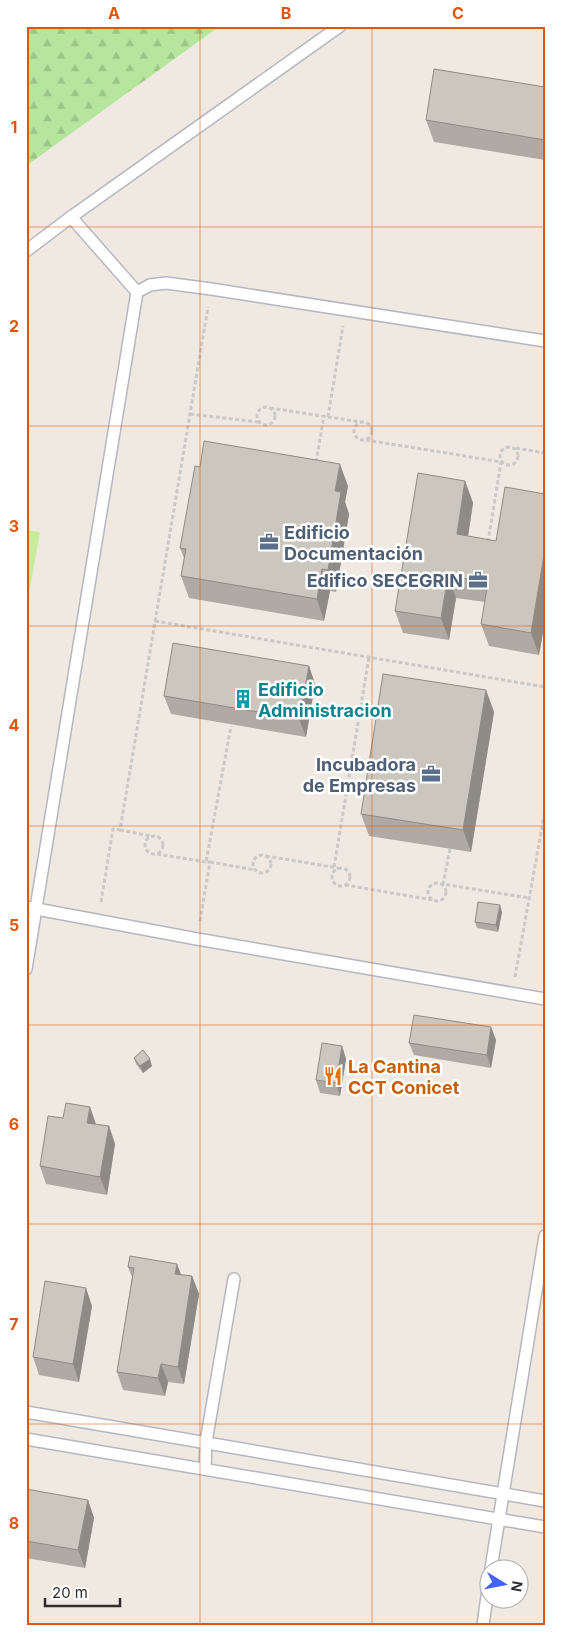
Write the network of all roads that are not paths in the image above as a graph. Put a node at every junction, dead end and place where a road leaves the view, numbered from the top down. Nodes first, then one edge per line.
1 (340, 26) edge
2 (71, 217) junction
3 (26, 251) edge
4 (137, 292) junction
5 (545, 342) edge
6 (31, 908) edge
7 (26, 969) edge
8 (545, 999) edge
9 (545, 1236) edge
10 (234, 1279) dead end
11 (26, 1412) edge
12 (26, 1439) edge
13 (206, 1442) junction
14 (205, 1469) junction
15 (503, 1494) junction
16 (545, 1501) edge
17 (498, 1519) junction
18 (545, 1527) edge
19 (492, 1558) edge
20 (486, 1608) edge
21 (484, 1625) edge

1 - 2 lane
2 - 3 lane
2 - 4 lane
4 - 5 lane
4 - 6 lane
6 - 7 lane
6 - 8 lane
9 - 15 lane
10 - 13 lane
11 - 13 lane
12 - 14 lane
13 - 14 lane
13 - 15 lane
14 - 17 lane
15 - 16 lane
15 - 17 lane
17 - 18 lane
17 - 19 lane
20 - 21 lane

